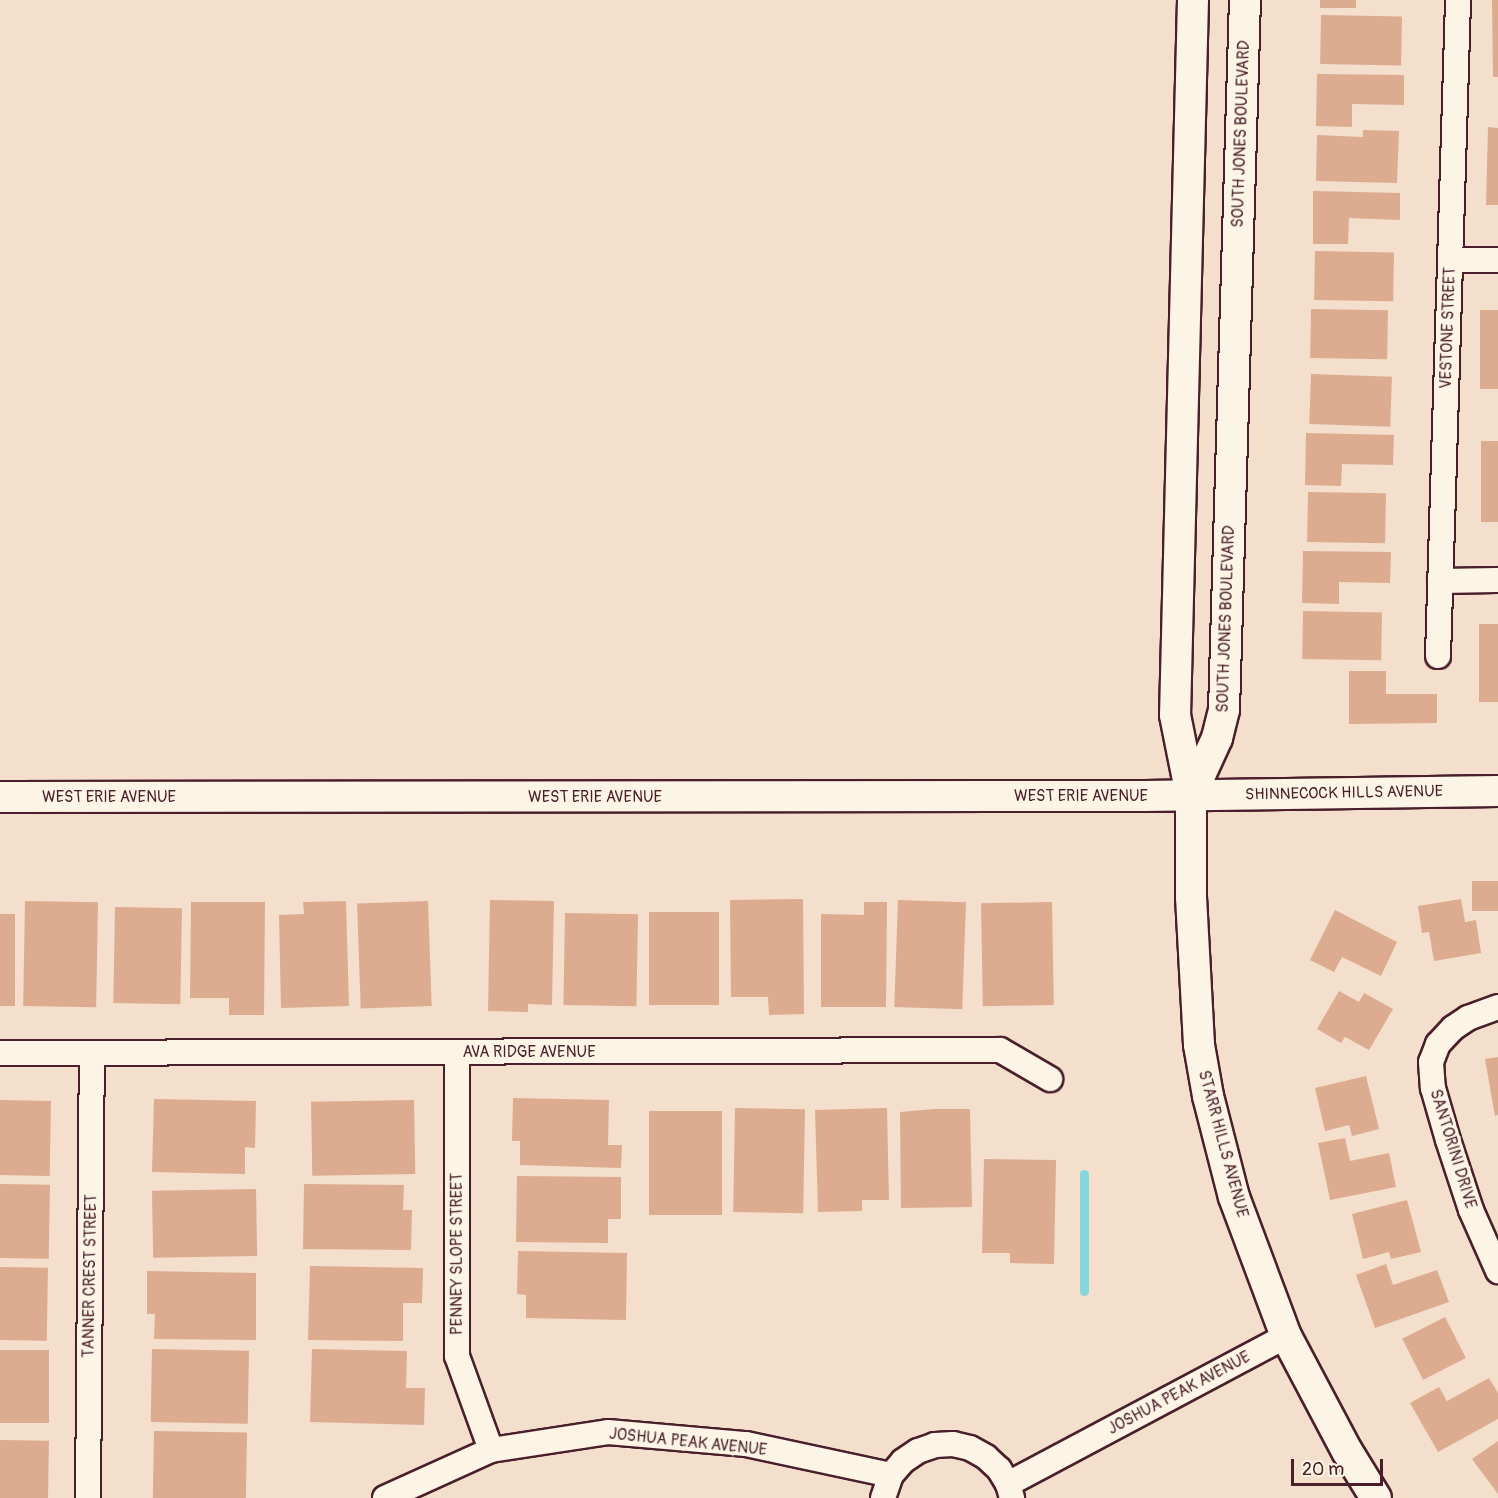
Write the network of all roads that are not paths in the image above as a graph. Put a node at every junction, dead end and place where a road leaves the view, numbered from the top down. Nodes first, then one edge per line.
1 (1193, 0) edge
2 (1245, 0) edge
3 (1458, 0) edge
4 (1450, 260) junction
5 (1498, 260) edge
6 (1498, 580) edge
7 (1440, 581) junction
8 (1438, 656) dead end
9 (1498, 791) edge
10 (1191, 795) junction
11 (0, 797) edge
12 (1498, 1007) edge
13 (457, 1052) junction
14 (0, 1053) edge
15 (92, 1053) junction
16 (1050, 1079) dead end
17 (1498, 1272) edge
18 (1286, 1336) junction
19 (491, 1450) junction
20 (891, 1475) junction
21 (1010, 1491) edge
22 (88, 1498) edge
23 (385, 1498) edge
24 (883, 1498) edge
25 (1376, 1498) edge

1 - 10 street
2 - 10 street, SOUTH JONES BOULEVARD
3 - 4 street, VESTONE STREET
4 - 5 street
4 - 7 street, VESTONE STREET
6 - 7 street
7 - 8 street, VESTONE STREET
9 - 10 street, SHINNECOCK HILLS AVENUE
10 - 11 street, WEST ERIE AVENUE
10 - 18 street, STARR HILLS AVENUE
12 - 17 street, SANTORINI DRIVE
13 - 15 street, AVA RIDGE AVENUE
13 - 16 street, AVA RIDGE AVENUE
13 - 19 street, PENNEY SLOPE STREET
14 - 15 street, AVA RIDGE AVENUE
15 - 22 street, TANNER CREST STREET
18 - 21 street, JOSHUA PEAK AVENUE
18 - 25 street, STARR HILLS AVENUE
19 - 20 street, JOSHUA PEAK AVENUE
19 - 23 street, JOSHUA PEAK AVENUE
20 - 21 street
20 - 24 street

